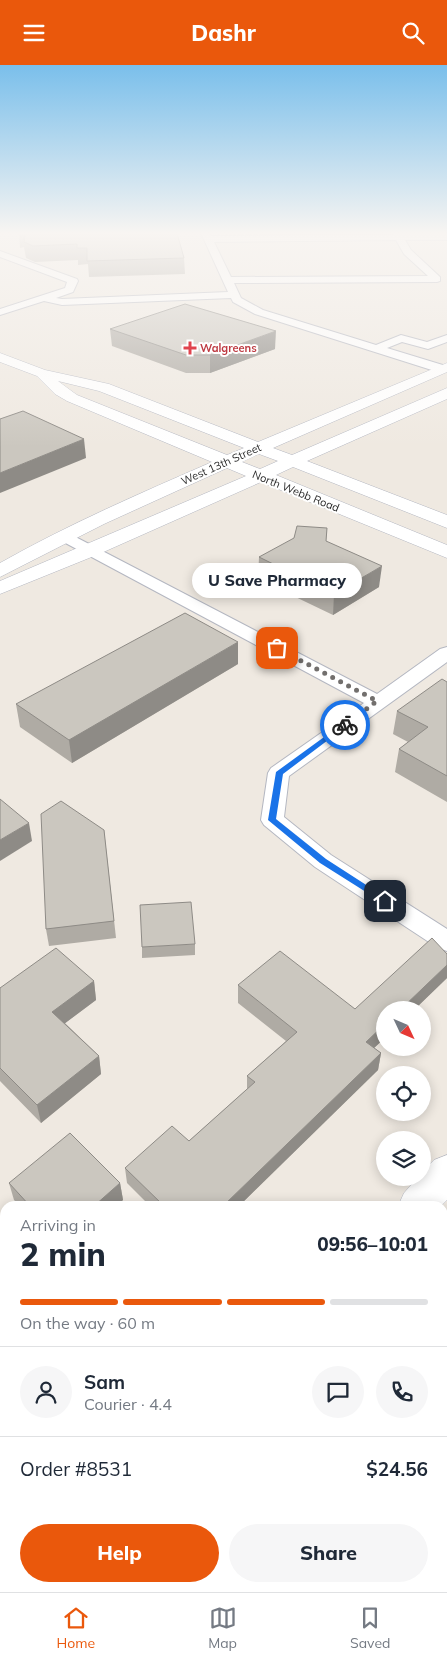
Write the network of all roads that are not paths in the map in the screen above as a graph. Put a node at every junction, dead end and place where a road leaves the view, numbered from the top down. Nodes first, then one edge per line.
1 (28, 304) edge
2 (245, 304) edge
3 (0, 312) edge
4 (447, 338) edge
5 (374, 349) junction
6 (0, 357) edge
7 (444, 368) edge
8 (41, 373) junction
9 (447, 393) edge
10 (258, 447) junction
11 (226, 461) junction
12 (294, 461) junction
13 (260, 476) junction
14 (447, 522) edge
15 (64, 536) junction
16 (92, 550) junction
17 (447, 552) edge
18 (0, 571) edge
19 (0, 588) edge
20 (447, 653) edge
21 (377, 701) junction
22 (447, 941) edge
23 (447, 1171) edge
24 (421, 1201) edge

1 - 3 lane
2 - 5 lane
4 - 5 lane
5 - 7 lane
6 - 8 main road, North Webb Road
7 - 10 main road, West 13th Street
8 - 10 main road, North Webb Road
8 - 11 main road, North Webb Road
9 - 12 main road, West 13th Street
10 - 11 main road, West 13th Street
10 - 12 main road, North Webb Road
11 - 13 main road, North Webb Road
11 - 15 main road, West 13th Street
12 - 13 main road, West 13th Street
12 - 14 main road, North Webb Road
13 - 16 main road, West 13th Street
13 - 17 main road, North Webb Road
15 - 16 lane
15 - 18 main road, West 13th Street
16 - 19 main road, West 13th Street
16 - 21 lane
20 - 21 lane
21 - 22 lane
23 - 24 main road

